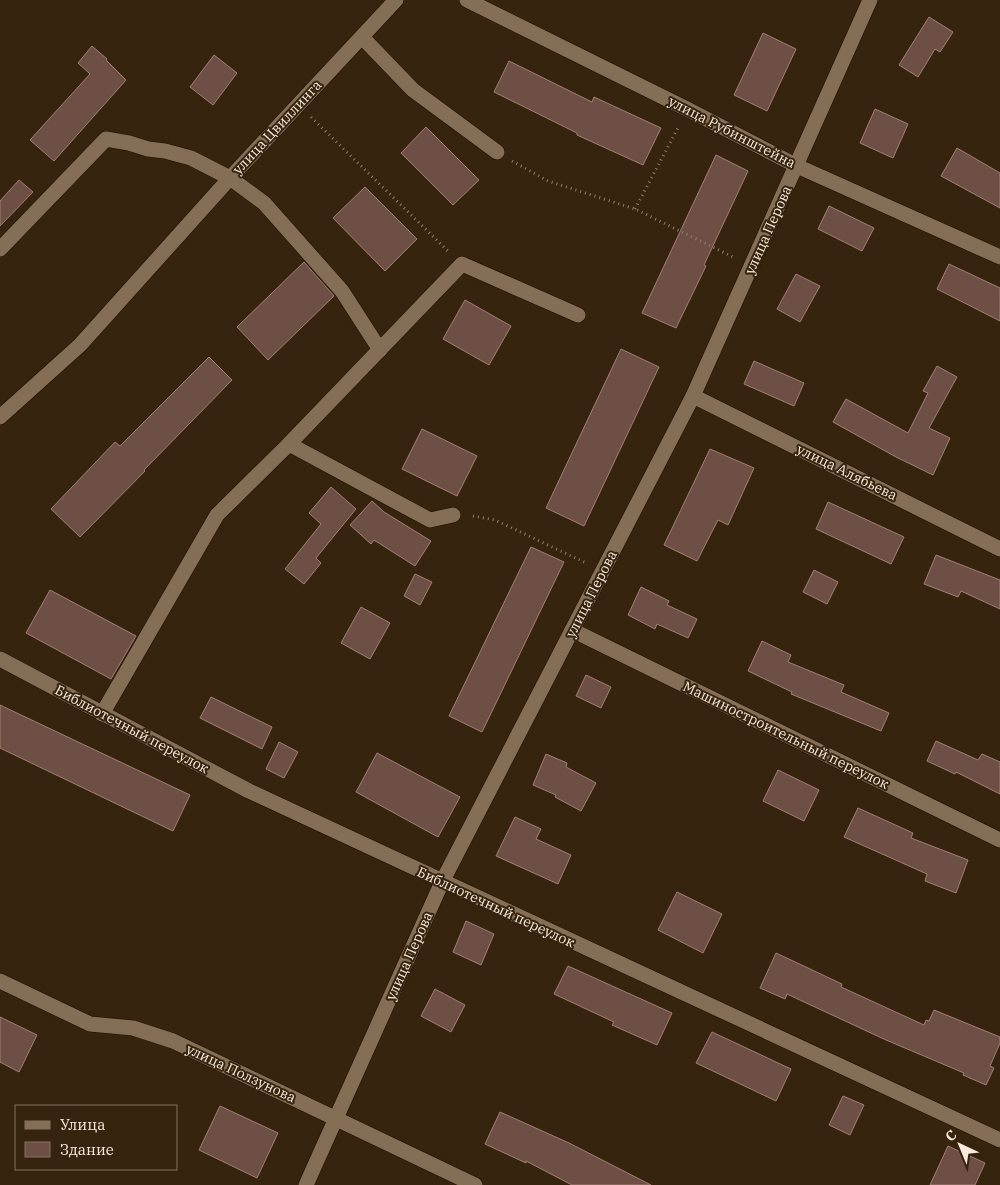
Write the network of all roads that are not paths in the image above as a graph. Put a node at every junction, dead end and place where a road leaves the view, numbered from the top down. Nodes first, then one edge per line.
1 (396, 0) edge
2 (870, 0) edge
3 (474, 2) edge
4 (362, 37) junction
5 (496, 152) road end
6 (797, 166) junction
7 (230, 178) junction
8 (0, 249) edge
9 (1000, 258) edge
10 (578, 315) dead end
11 (380, 350) junction
12 (693, 396) junction
13 (0, 417) edge
14 (289, 444) junction
15 (453, 515) road end
16 (1000, 548) edge
17 (572, 630) junction
18 (0, 659) edge
19 (102, 714) junction
20 (1000, 840) edge
21 (442, 882) junction
22 (0, 981) edge
23 (335, 1118) junction
24 (1000, 1140) edge
25 (306, 1185) edge
26 (475, 1185) edge

1 - 4 street, улица Цвиллинга
2 - 6 street, улица Перова
3 - 6 street, улица Рубинштейна
4 - 5 street
4 - 7 street, улица Цвиллинга
6 - 9 street, улица Рубинштейна
6 - 12 street, улица Перова
7 - 8 street, улица Цвиллинга
7 - 11 street
7 - 13 street
10 - 11 street
11 - 14 street
12 - 16 street, улица Алябьева
12 - 17 street, улица Перова
14 - 15 street
14 - 19 street
17 - 20 street, Машиностроительный переулок
17 - 21 street, улица Перова
18 - 19 street, Библиотечный переулок
19 - 21 street, Библиотечный переулок
21 - 23 street, улица Перова
21 - 24 street, Библиотечный переулок
22 - 23 street, улица Ползунова
23 - 25 street, улица Перова
23 - 26 street, улица Ползунова

